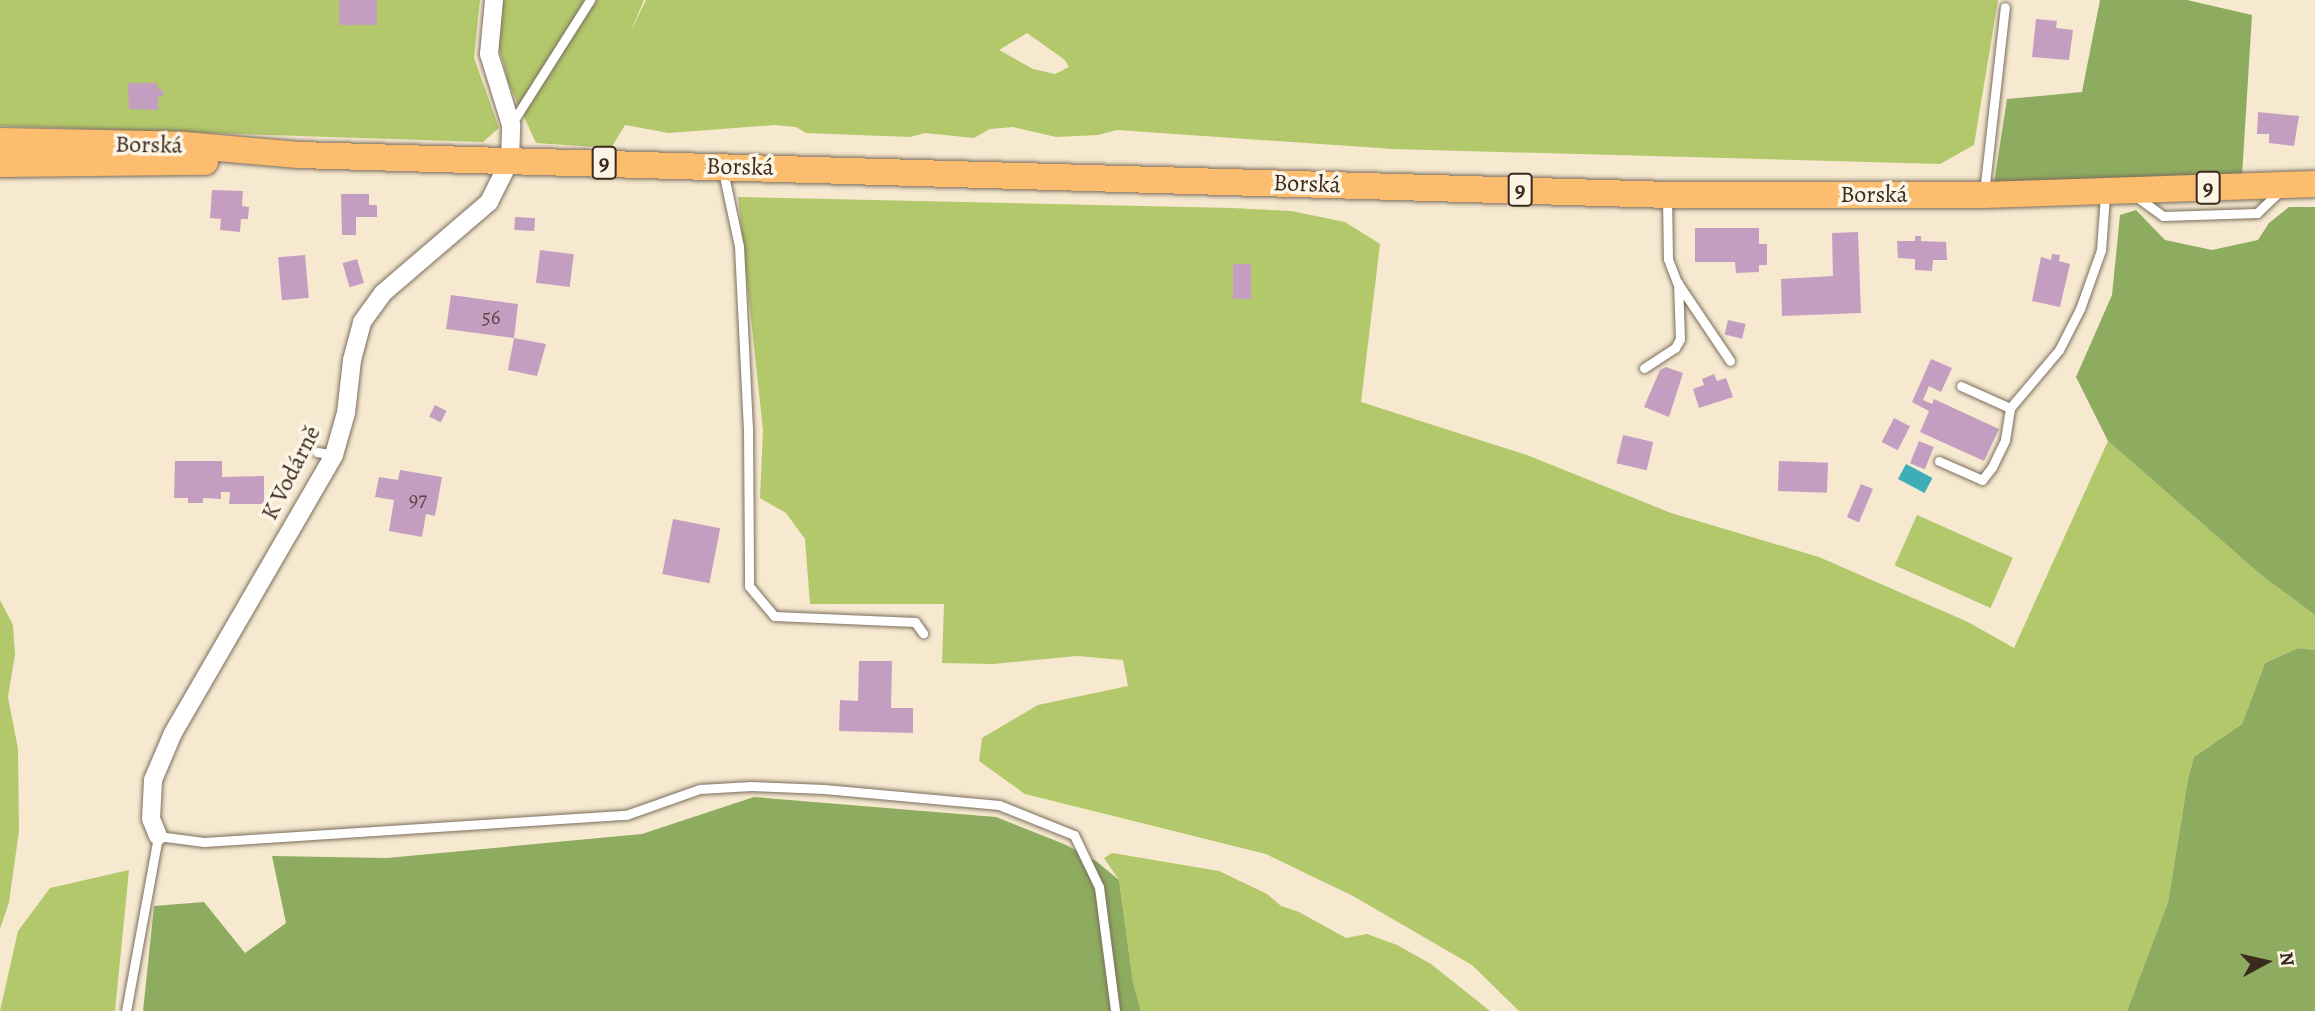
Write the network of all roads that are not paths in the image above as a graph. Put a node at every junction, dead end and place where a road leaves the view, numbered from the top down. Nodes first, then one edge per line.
1 (494, 0) edge
2 (590, 0) edge
3 (2005, 7) dead end
4 (510, 125) junction
5 (0, 141) edge
6 (299, 155) junction
7 (510, 160) junction
8 (0, 164) edge
9 (722, 167) junction
10 (2315, 184) edge
11 (2118, 192) junction
12 (1667, 195) junction
13 (1984, 195) junction
14 (1677, 282) junction
15 (1730, 360) dead end
16 (1644, 368) dead end
17 (1961, 386) dead end
18 (2010, 408) junction
19 (1939, 461) dead end
20 (923, 633) dead end
21 (158, 836) junction
22 (126, 1011) edge
23 (1115, 1011) edge

1 - 4 street
2 - 4 lane
3 - 13 lane
4 - 7 street
5 - 6 main road, Borská / 9
6 - 7 main road, Borská / 9
6 - 8 main road, Borská / 9
7 - 9 main road, Borská / 9
7 - 21 street, K Vodárně
9 - 12 main road, Borská / 9
9 - 20 lane
10 - 11 main road, Borská / 9
11 - 13 main road, Borská / 9
11 - 18 lane
12 - 13 main road, Borská / 9
12 - 14 lane
14 - 15 lane
14 - 16 lane
17 - 18 lane
18 - 19 lane
21 - 22 lane
21 - 23 lane

